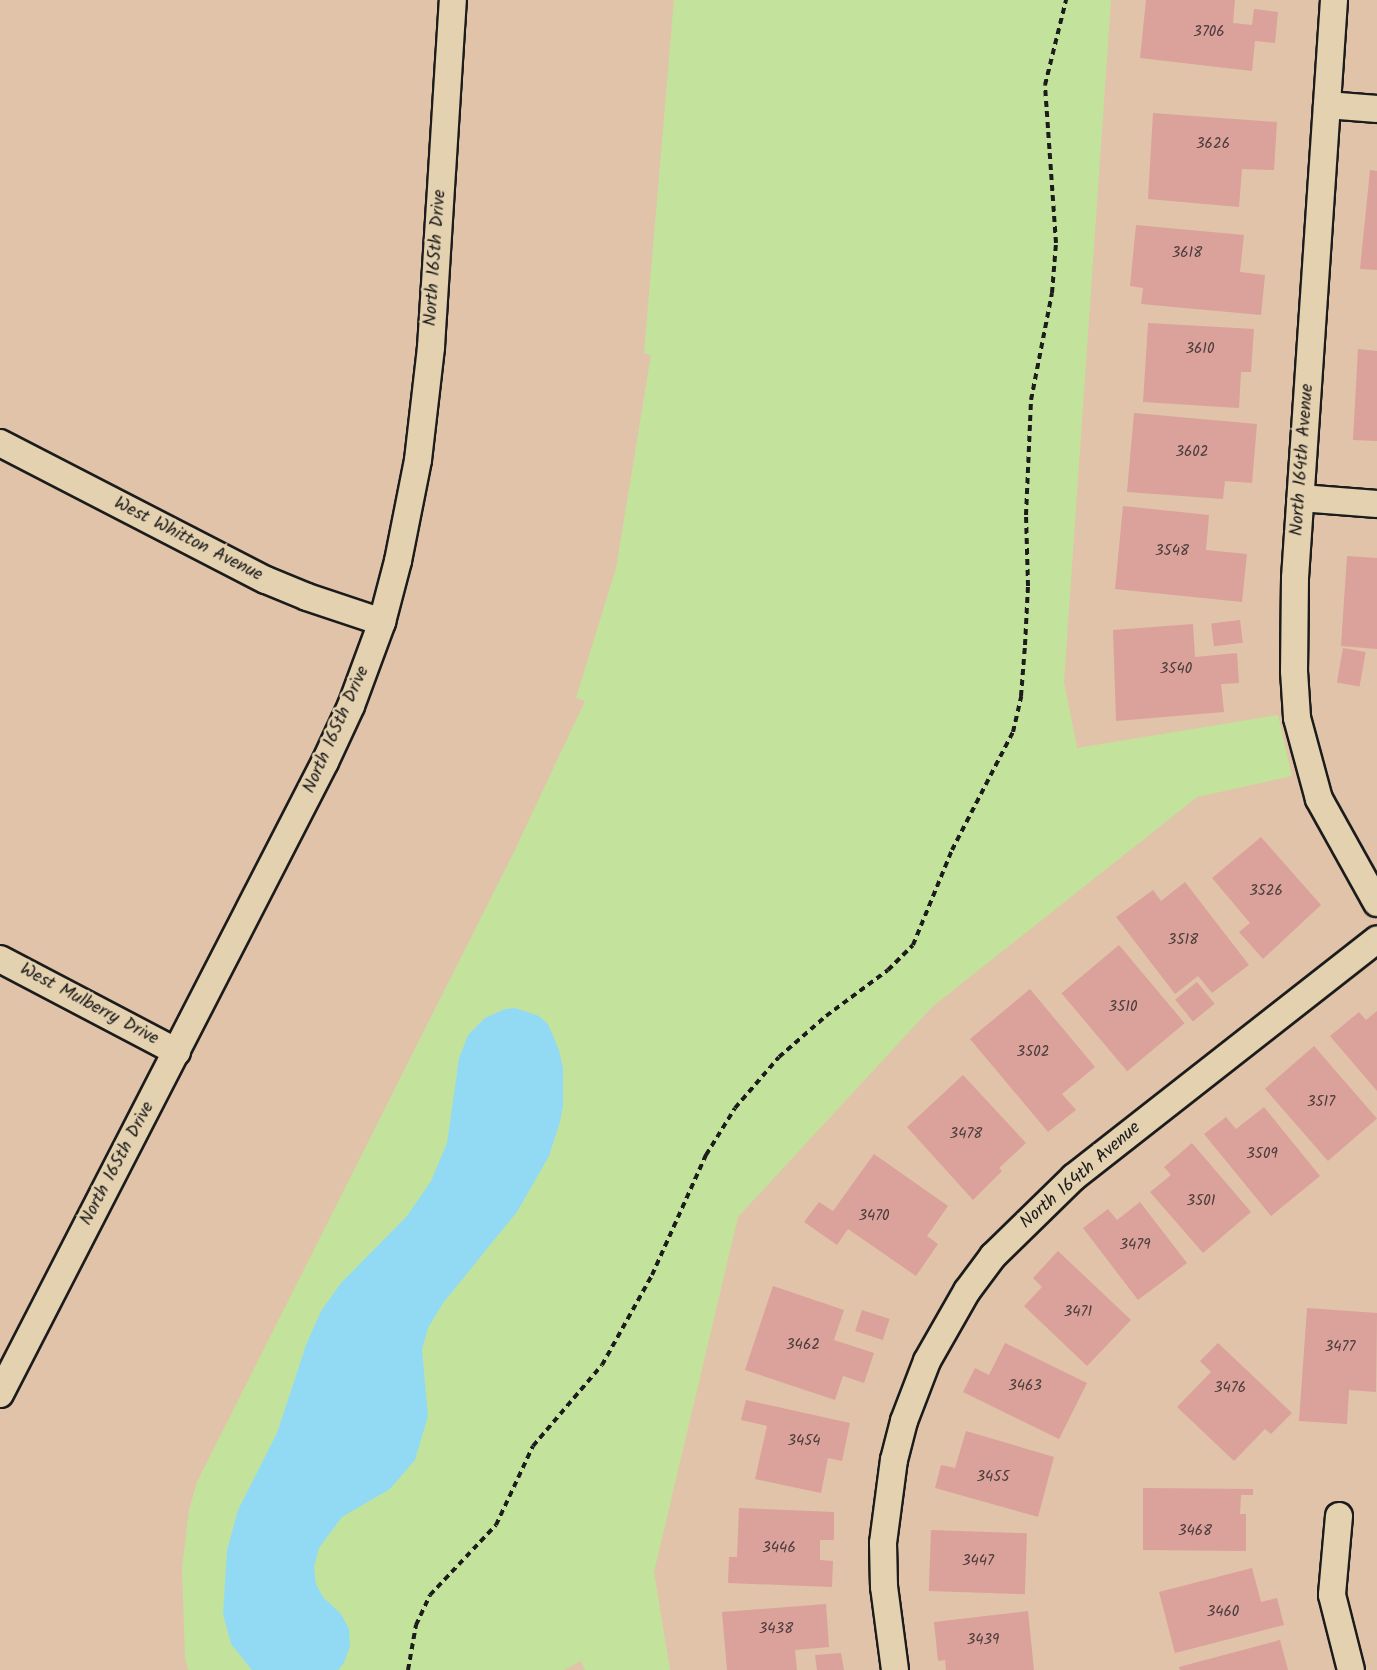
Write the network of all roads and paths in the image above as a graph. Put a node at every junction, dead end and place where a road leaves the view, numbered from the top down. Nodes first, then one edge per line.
1 (453, 0) edge
2 (1066, 0) edge
3 (1334, 0) edge
4 (1327, 105) junction
5 (1377, 109) edge
6 (0, 443) edge
7 (1301, 498) junction
8 (1377, 504) edge
9 (382, 622) junction
10 (1377, 903) edge
11 (1377, 939) edge
12 (0, 959) edge
13 (177, 1052) junction
14 (0, 1394) edge
15 (1339, 1516) dead end
16 (408, 1670) edge
17 (895, 1670) edge
18 (1351, 1670) edge

1 - 9 street, North 165th Drive
2 - 16 path
3 - 4 street, North 164th Avenue
4 - 5 street
4 - 7 street, North 164th Avenue
6 - 9 street, West Whitton Avenue
7 - 8 street
7 - 10 street, North 164th Avenue
9 - 13 street, North 165th Drive
11 - 17 street, North 164th Avenue
12 - 13 street, West Mulberry Drive
13 - 14 street, North 165th Drive
15 - 18 street

